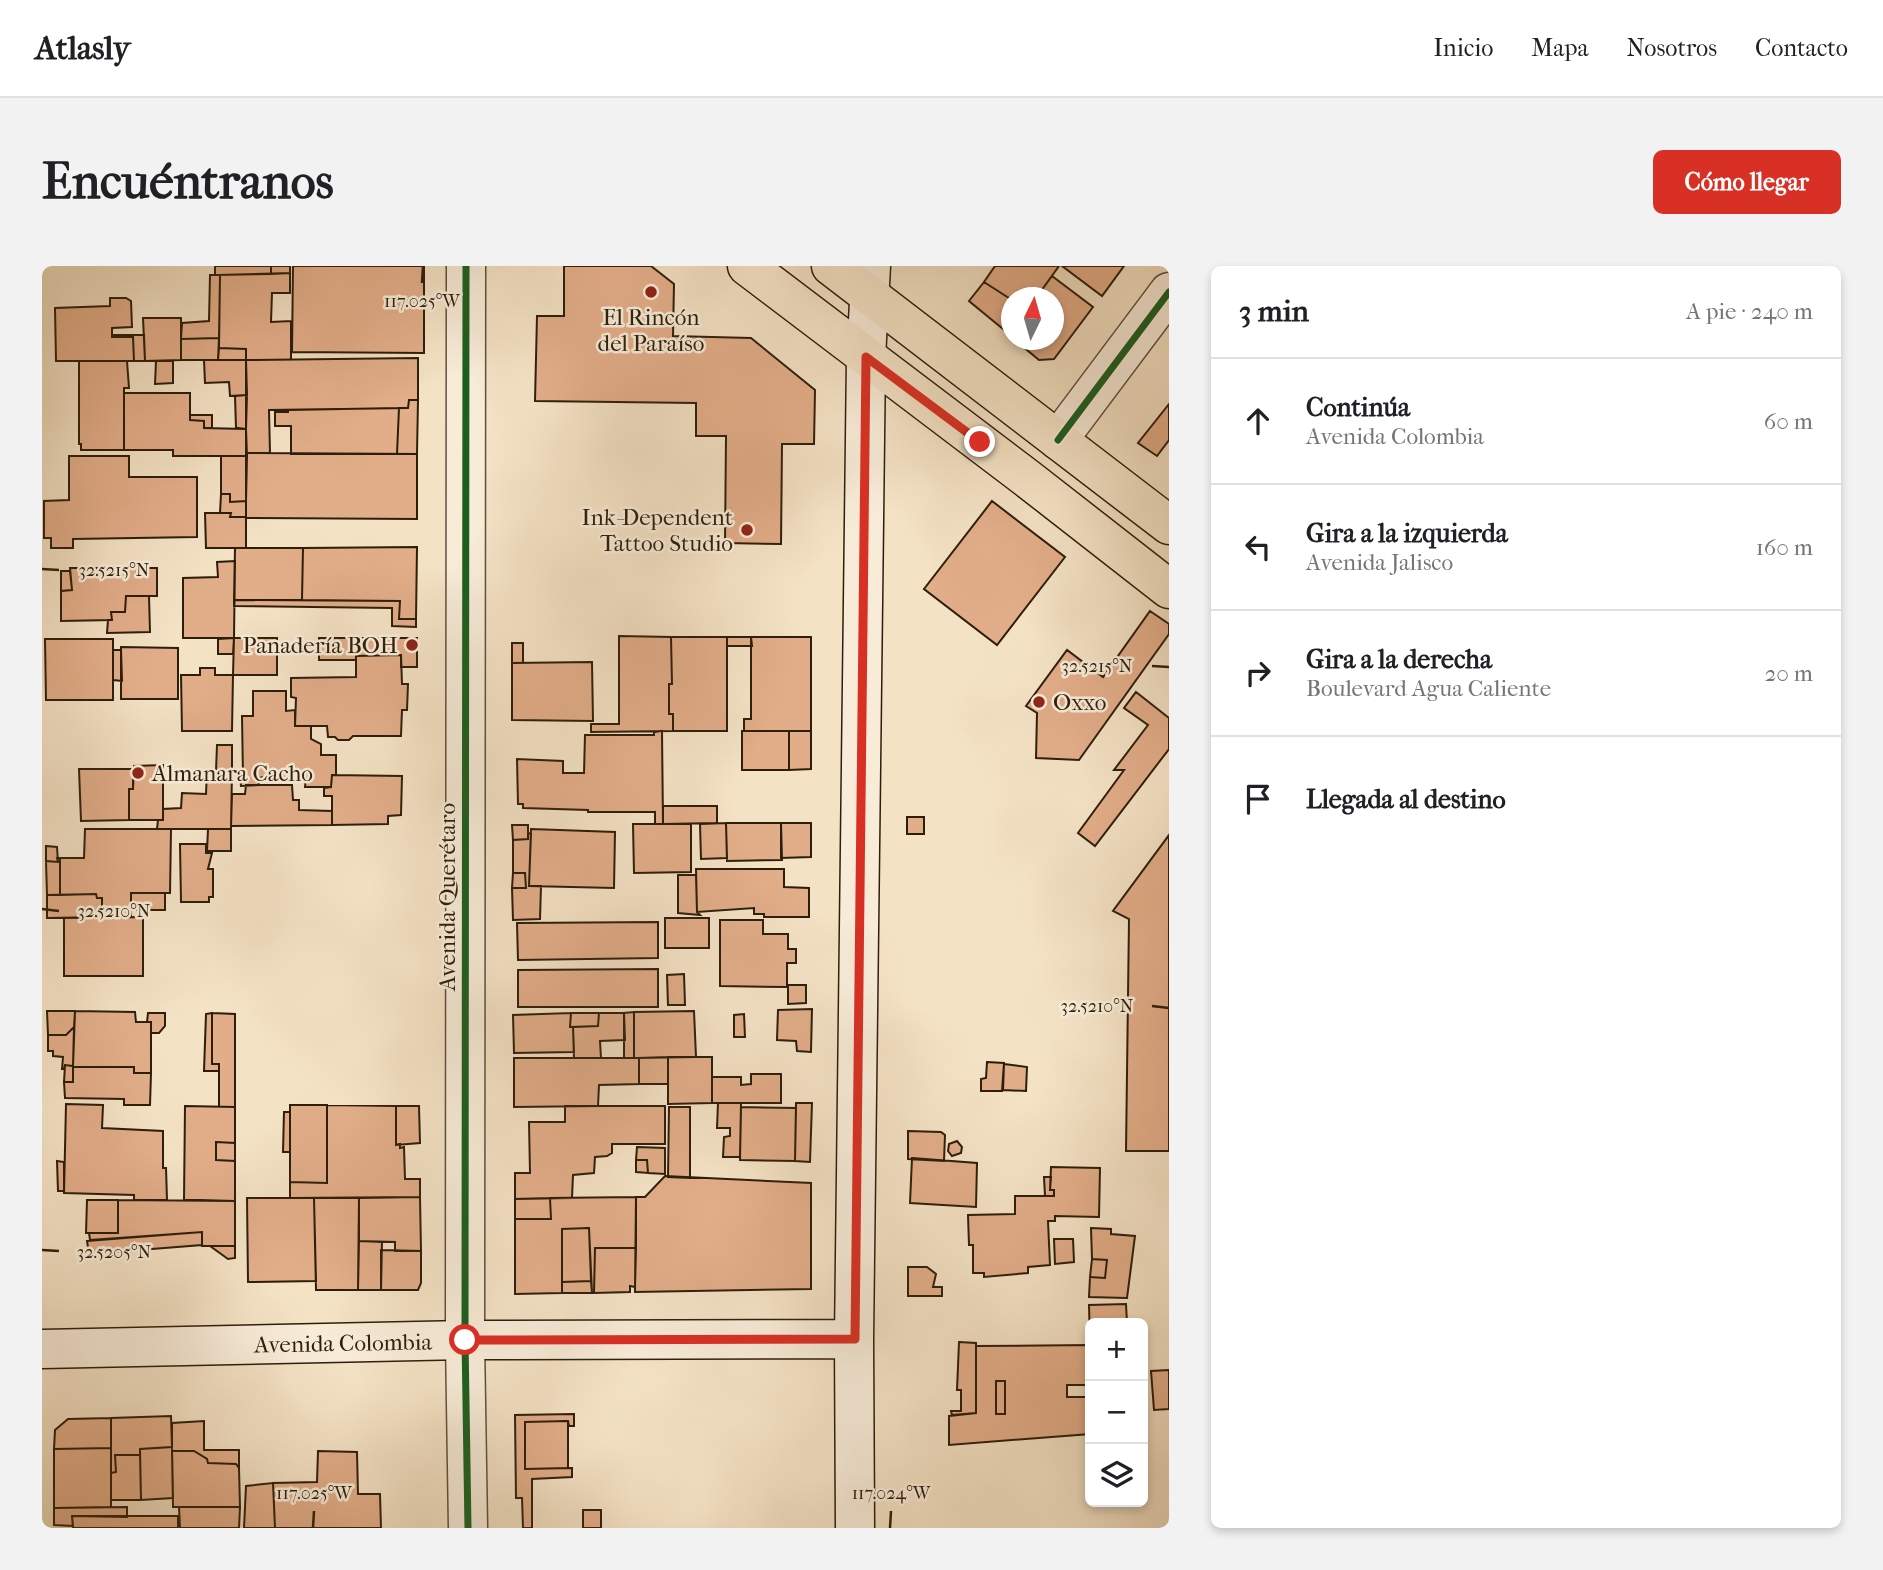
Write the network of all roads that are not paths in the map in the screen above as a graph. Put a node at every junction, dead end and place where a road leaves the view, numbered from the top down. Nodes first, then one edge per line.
1 (467, 266) edge
2 (747, 266) edge
3 (831, 266) edge
4 (870, 281) edge
5 (1169, 292) edge
6 (866, 357) junction
7 (1058, 440) junction
8 (1169, 525) edge
9 (1169, 589) edge
10 (855, 1339) junction
11 (465, 1340) junction
12 (42, 1349) edge
13 (468, 1528) edge
14 (855, 1528) edge

1 - 11 main road, Avenida Querétaro
2 - 6 main road
3 - 4 main road
4 - 6 main road
4 - 7 main road
5 - 7 main road
6 - 9 main road
6 - 10 main road
7 - 8 main road
10 - 11 main road, Avenida Colombia
10 - 14 main road
11 - 12 main road, Avenida Colombia
11 - 13 main road, Avenida Querétaro

